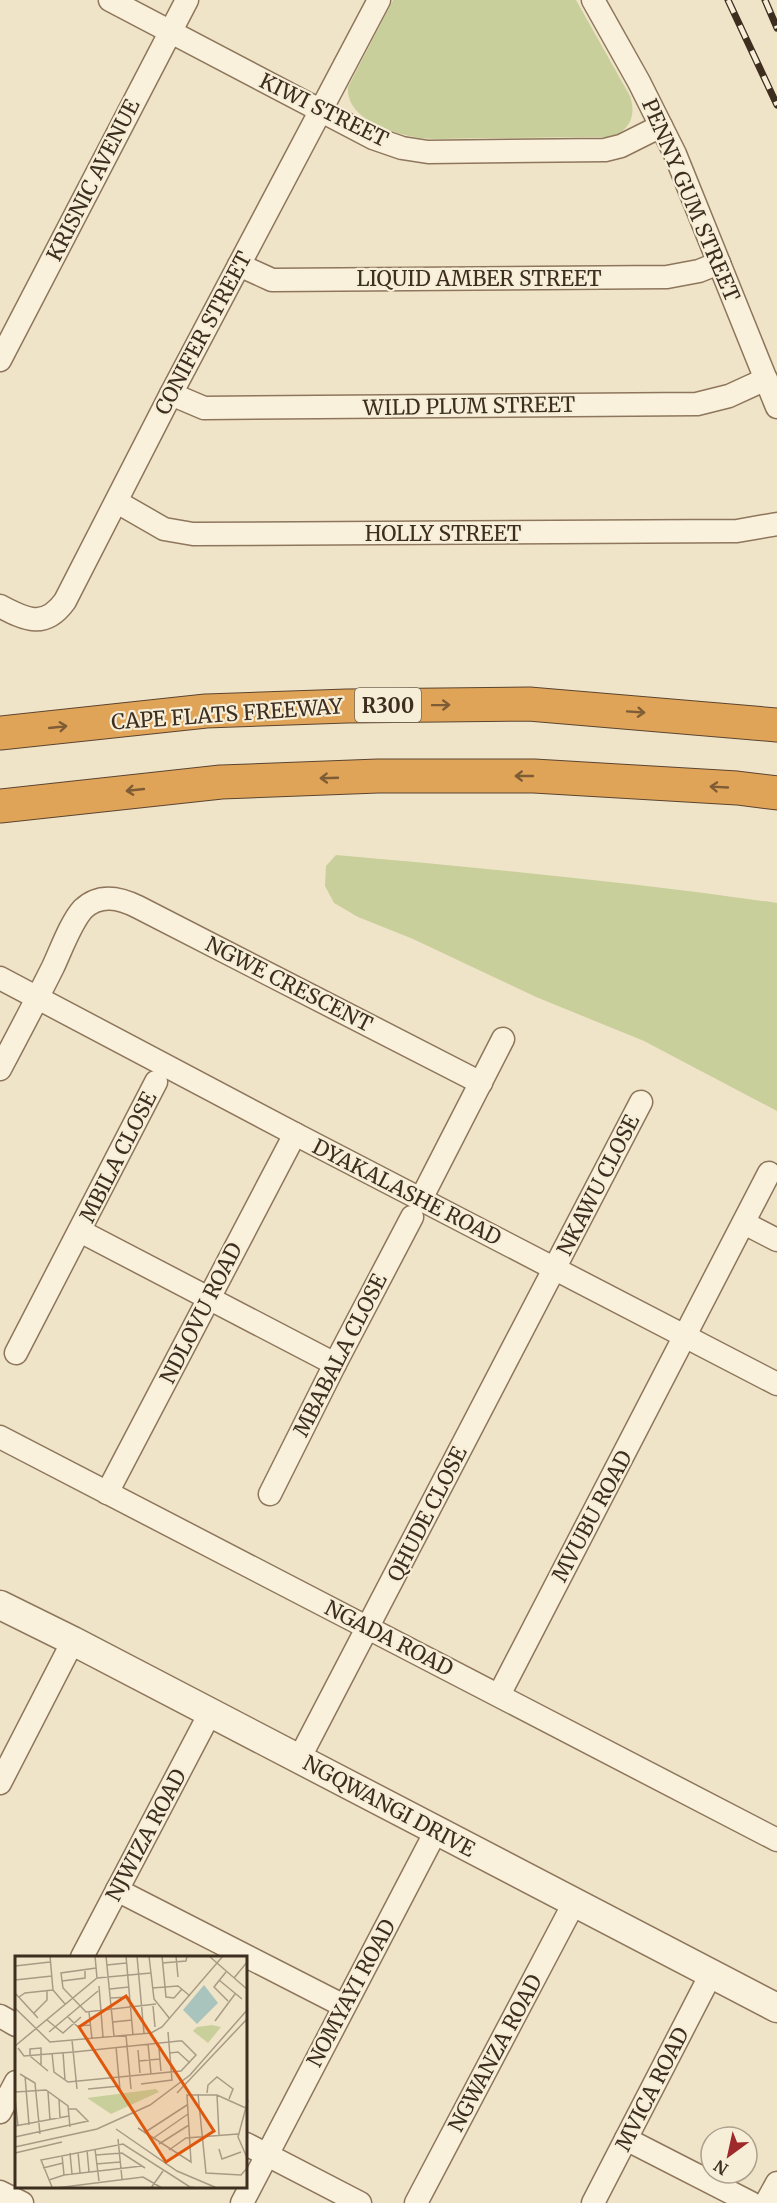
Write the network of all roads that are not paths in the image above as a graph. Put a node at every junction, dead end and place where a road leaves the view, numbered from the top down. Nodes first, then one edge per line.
1 (110, 0) edge
2 (187, 0) edge
3 (379, 0) edge
4 (592, 0) edge
5 (171, 31) junction
6 (321, 111) junction
7 (661, 126) junction
8 (719, 263) junction
9 (240, 265) junction
10 (0, 360) edge
11 (766, 379) junction
12 (171, 394) junction
13 (777, 407) edge
14 (117, 501) junction
15 (777, 524) edge
16 (0, 606) edge
17 (777, 725) edge
18 (0, 733) edge
19 (777, 793) edge
20 (0, 806) edge
21 (0, 978) edge
22 (38, 998) junction
23 (503, 1039) dead end
24 (0, 1069) edge
25 (156, 1082) dead end
26 (481, 1083) junction
27 (641, 1102) dead end
28 (295, 1134) junction
29 (769, 1173) dead end
30 (416, 1208) junction
31 (744, 1223) junction
32 (80, 1231) junction
33 (777, 1240) edge
34 (555, 1269) junction
35 (208, 1297) junction
36 (685, 1337) junction
37 (16, 1353) dead end
38 (335, 1364) junction
39 (777, 1384) edge
40 (0, 1437) edge
41 (107, 1493) junction
42 (270, 1494) dead end
43 (0, 1605) edge
44 (368, 1628) junction
45 (73, 1641) junction
46 (499, 1695) junction
47 (210, 1713) junction
48 (299, 1759) junction
49 (0, 1783) edge
50 (436, 1832) junction
51 (777, 1840) edge
52 (117, 1890) junction
53 (574, 1903) junction
54 (83, 1956) edge
55 (246, 1956) edge
56 (248, 1957) edge
57 (711, 1974) junction
58 (344, 2006) junction
59 (777, 2008) edge
60 (0, 2016) edge
61 (15, 2024) edge
62 (15, 2084) edge
63 (0, 2112) edge
64 (626, 2139) junction
65 (248, 2145) edge
66 (267, 2154) junction
67 (777, 2183) edge
68 (0, 2192) edge
69 (22, 2203) edge
70 (242, 2203) edge
71 (360, 2203) edge
72 (416, 2203) edge
73 (593, 2203) edge
74 (751, 2203) edge
75 (765, 2203) edge

1 - 5 street, KIWI STREET
2 - 5 street, KRISNIC AVENUE
3 - 6 street, CONIFER STREET
4 - 7 street, PENNY GUM STREET
5 - 6 street, KIWI STREET
5 - 10 street, KRISNIC AVENUE
6 - 7 street, KIWI STREET
6 - 9 street, CONIFER STREET
7 - 8 street, PENNY GUM STREET
8 - 9 street, LIQUID AMBER STREET
8 - 11 street, PENNY GUM STREET
9 - 12 street, CONIFER STREET
11 - 12 street, WILD PLUM STREET
11 - 13 street, PENNY GUM STREET
12 - 14 street, CONIFER STREET
14 - 15 street, HOLLY STREET
14 - 16 street, CONIFER STREET
18 -> 17 highway, CAPE FLATS FREEWAY / R300
19 -> 20 highway
21 - 22 street, DYAKALASHE ROAD
22 - 24 street
22 - 26 street, NGWE CRESCENT
22 - 28 street, DYAKALASHE ROAD
23 - 26 street
25 - 32 street, MBILA CLOSE
26 - 30 street
27 - 34 street, NKAWU CLOSE
28 - 30 street, DYAKALASHE ROAD
28 - 35 street, NDLOVU ROAD
29 - 31 street, MVUBU ROAD
30 - 34 street, DYAKALASHE ROAD
30 - 38 street, MBABALA CLOSE
31 - 33 street
31 - 36 street, MVUBU ROAD
32 - 35 street, MBILA CLOSE
32 - 37 street, MBILA CLOSE
34 - 36 street, DYAKALASHE ROAD
34 - 44 street, QHUDE CLOSE
35 - 38 street, MBILA CLOSE
35 - 41 street, NDLOVU ROAD
36 - 39 street, DYAKALASHE ROAD
36 - 46 street, MVUBU ROAD
38 - 42 street, MBABALA CLOSE
40 - 41 street, NGADA ROAD
41 - 44 street, NGADA ROAD
43 - 45 street, NGQWANGI DRIVE
44 - 46 street, NGADA ROAD
44 - 48 street, QHUDE CLOSE
45 - 47 street, NGQWANGI DRIVE
45 - 49 street
46 - 51 street, NGADA ROAD
47 - 48 street, NGQWANGI DRIVE
47 - 52 street, NJWIZA ROAD
48 - 50 street, NGQWANGI DRIVE
50 - 53 street, NGQWANGI DRIVE
50 - 58 street, NOMYAYI ROAD
52 - 54 street, NJWIZA ROAD
52 - 55 street
53 - 57 street, NGQWANGI DRIVE
53 - 72 street, NGWANZA ROAD
56 - 58 street
57 - 59 street, NGQWANGI DRIVE
57 - 64 street, MVICA ROAD
58 - 66 street, NOMYAYI ROAD
60 - 61 street
62 - 63 street
64 - 73 street, MVICA ROAD
64 - 74 street
65 - 66 street
66 - 70 street, NOMYAYI ROAD
66 - 71 street
67 - 75 street
68 - 69 street

